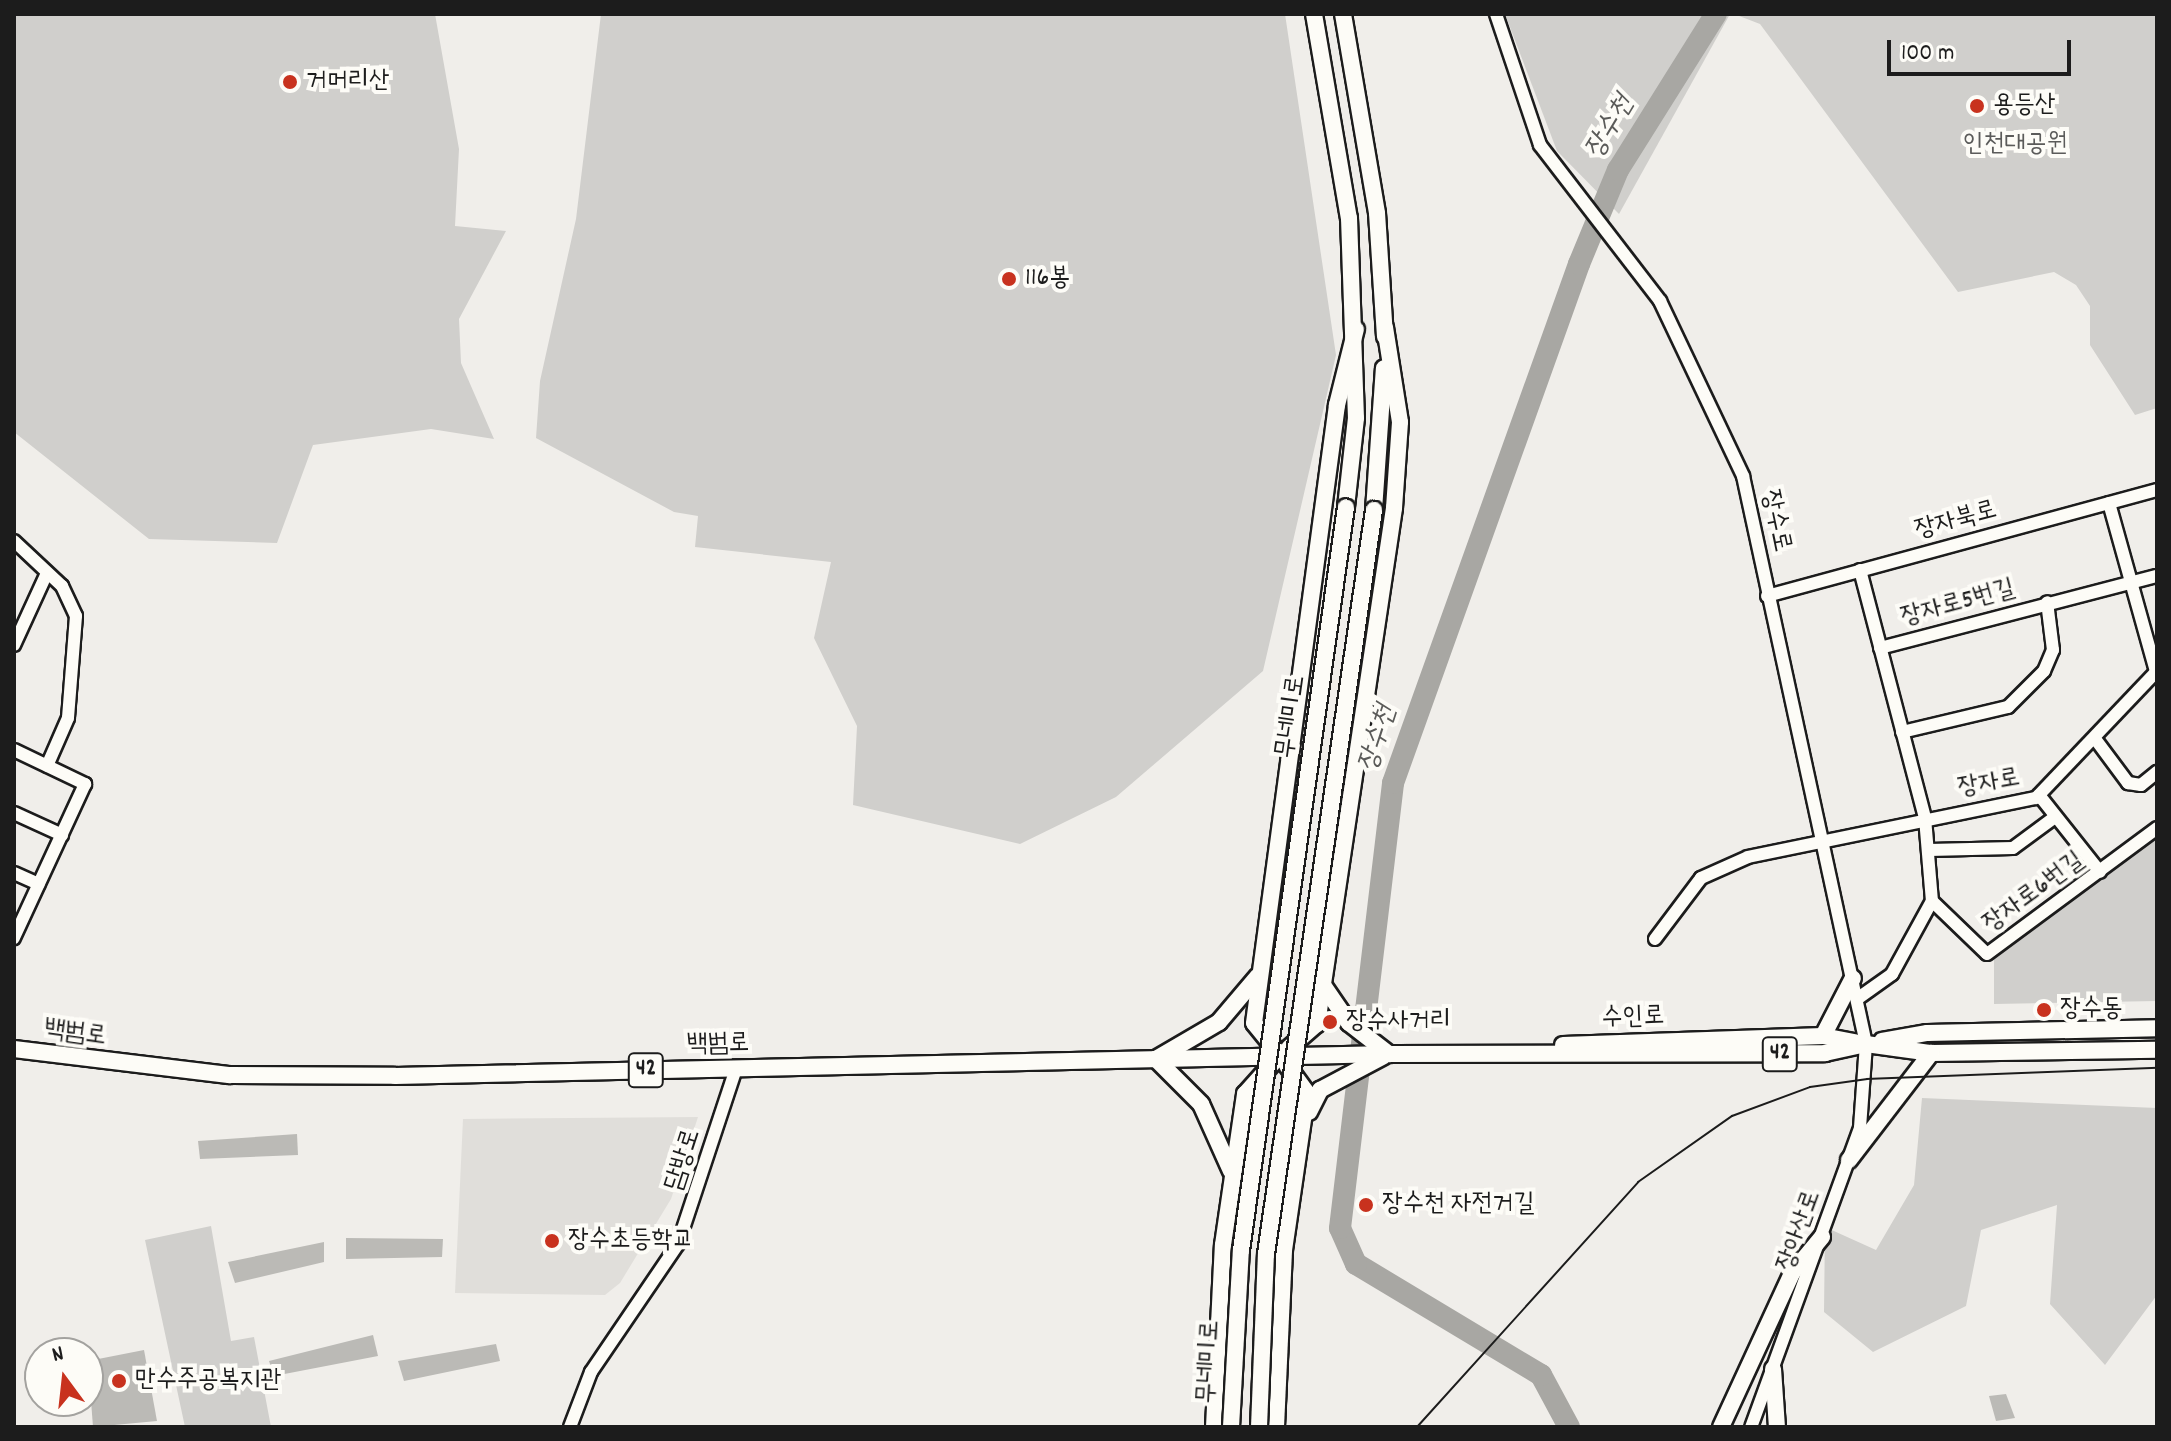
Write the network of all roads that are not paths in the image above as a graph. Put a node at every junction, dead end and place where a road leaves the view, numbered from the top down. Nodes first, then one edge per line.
1 (1314, 14) edge
2 (1343, 14) edge
3 (1496, 14) edge
4 (1385, 327) junction
5 (1356, 329) junction
6 (2157, 490) edge
7 (2109, 503) junction
8 (14, 541) edge
9 (1860, 570) junction
10 (47, 573) junction
11 (2157, 576) edge
12 (2131, 580) junction
13 (1767, 596) junction
14 (2047, 602) junction
15 (14, 645) edge
16 (1880, 648) junction
17 (2156, 671) edge
18 (1902, 732) junction
19 (2096, 740) junction
20 (14, 750) edge
21 (47, 766) junction
22 (2157, 772) edge
23 (2039, 795) junction
24 (14, 813) edge
25 (2055, 817) junction
26 (1925, 818) junction
27 (2157, 828) edge
28 (62, 835) junction
29 (1823, 836) junction
30 (1929, 850) junction
31 (2100, 872) junction
32 (14, 873) edge
33 (39, 884) junction
34 (1932, 901) junction
35 (14, 936) edge
36 (1655, 939) dead end
37 (1262, 971) junction
38 (1853, 978) junction
39 (1323, 985) junction
40 (1857, 999) junction
41 (2157, 1028) edge
42 (1823, 1036) junction
43 (1866, 1044) junction
44 (14, 1049) edge
45 (2157, 1050) edge
46 (1931, 1053) junction
47 (1396, 1054) junction
48 (1280, 1055) junction
49 (1156, 1059) junction
50 (736, 1069) junction
51 (1302, 1127) junction
52 (1849, 1160) junction
53 (1233, 1175) junction
54 (1822, 1237) junction
55 (1773, 1369) junction
56 (570, 1427) edge
57 (1214, 1427) edge
58 (1231, 1427) edge
59 (1259, 1427) edge
60 (1276, 1427) edge
61 (1721, 1427) edge
62 (1751, 1427) edge
63 (1777, 1427) edge

1 - 5 main road, 무네미로
2 - 4 main road, 무네미로
3 - 13 street, 장수로
4 - 39 main road
4 - 59 main road, 무네미로, bridge
5 - 37 main road
5 - 58 main road, 무네미로, bridge
6 - 7 street, 장자북로
7 - 9 street, 장자북로
7 - 12 street
8 - 10 street
9 - 13 street, 장자북로
9 - 16 street, 장자로5번길
10 - 15 street
10 - 21 street
11 - 12 street, 장자로5번길
12 - 14 street, 장자로5번길
12 - 17 street
13 - 29 street, 장수로
14 - 16 street, 장자로5번길
14 - 18 street, 장자로5번길
16 - 18 street, 장자로5번길
17 - 19 street, 장자로
18 - 26 street, 장자로5번길
19 - 22 street
19 - 23 street, 장자로
20 - 21 street
21 - 28 street
23 - 25 street
23 - 26 street, 장자로
24 - 28 street
25 - 30 street
25 - 31 street
26 - 29 street, 장자로
26 - 30 street
27 - 31 street, 장자로6번길
28 - 33 street
29 - 36 street
29 - 38 street, 장수로
30 - 34 street
31 - 34 street, 장자로6번길
32 - 33 street
33 - 35 street
34 - 40 street
37 - 48 main road
37 - 49 main road
38 - 40 street, 장수로
38 - 42 main road
39 - 47 main road
39 - 48 main road
40 - 43 street, 장수로
41 - 43 main road, 수인로 / 42
42 - 43 main road, 수인로 / 42
42 - 47 main road, 수인로 / 42
43 - 46 main road, 수인로 / 42
43 - 47 main road, 수인로 / 42
43 - 52 street, 장아산로
44 - 50 main road, 백범로 / 42
45 - 46 main road, 수인로 / 42
46 - 52 main road
47 - 48 main road, 수인로 / 42
47 - 51 main road
48 - 49 main road, 백범로 / 42
48 - 51 main road
48 - 53 main road
49 - 50 main road, 백범로 / 42
49 - 53 main road
50 - 56 street, 담방로
51 - 60 main road
52 - 54 street, 장아산로
53 - 57 main road
54 - 55 street, 장아산로
54 - 61 main road
55 - 62 street, 장아산로
55 - 63 main road

